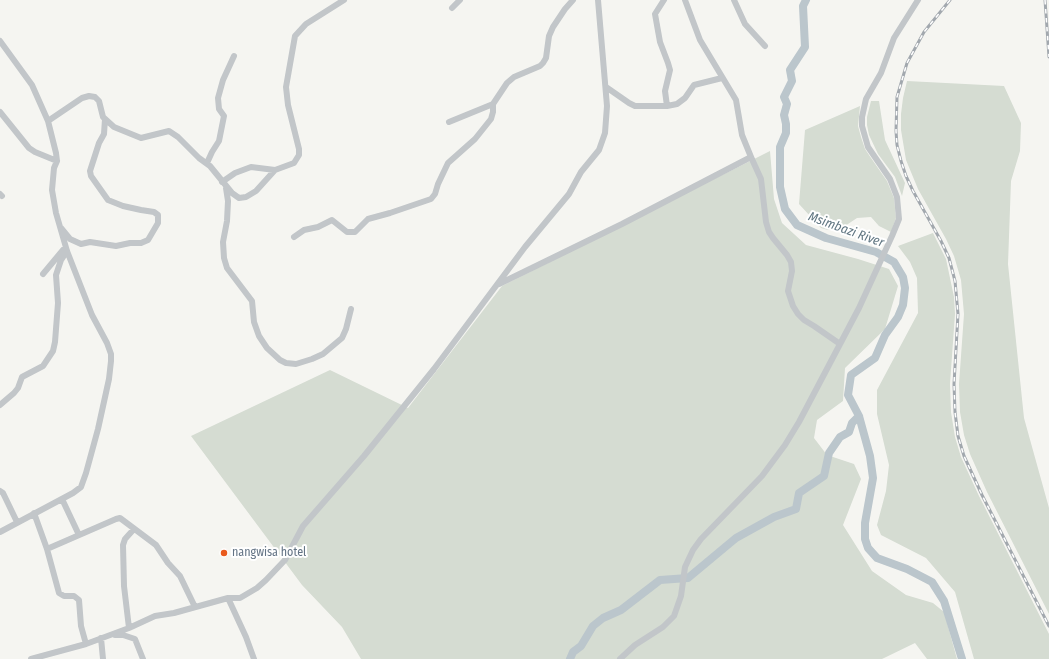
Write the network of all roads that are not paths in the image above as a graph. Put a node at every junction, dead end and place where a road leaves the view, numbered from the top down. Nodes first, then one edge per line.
1 (344, 0) edge
2 (460, 0) edge
3 (573, 0) edge
4 (598, 0) edge
5 (664, 0) edge
6 (685, 0) edge
7 (734, 0) edge
8 (918, 0) edge
9 (452, 8) dead end
10 (0, 41) edge
11 (764, 46) dead end
12 (234, 56) dead end
13 (722, 78) junction
14 (606, 87) junction
15 (493, 104) junction
16 (667, 106) junction
17 (0, 112) edge
18 (105, 119) junction
19 (48, 121) junction
20 (449, 122) dead end
21 (751, 157) junction
22 (57, 161) junction
23 (207, 163) junction
24 (275, 170) junction
25 (224, 184) junction
26 (60, 228) junction
27 (294, 237) dead end
28 (66, 249) junction
29 (43, 274) dead end
30 (496, 286) junction
31 (351, 309) dead end
32 (840, 344) junction
33 (0, 405) edge
34 (0, 491) edge
35 (62, 498) junction
36 (34, 514) junction
37 (16, 522) junction
38 (134, 529) junction
39 (0, 532) edge
40 (80, 535) junction
41 (47, 549) junction
42 (228, 598) junction
43 (195, 607) junction
44 (129, 628) junction
45 (111, 635) junction
46 (101, 638) junction
47 (86, 644) junction
48 (46, 657) edge
49 (31, 659) edge
50 (103, 659) edge
51 (143, 659) edge
52 (254, 659) edge
53 (620, 659) edge

1 - 24 street
2 - 9 street
3 - 15 street
4 - 14 street
5 - 16 street
6 - 13 street
7 - 11 street
8 - 32 street
10 - 19 street
12 - 23 street
13 - 16 street
13 - 21 street
14 - 16 street
14 - 30 street
15 - 20 street
15 - 27 street
17 - 22 street
18 - 19 street
18 - 23 street
18 - 26 street
19 - 22 street
21 - 30 street
21 - 32 street
22 - 26 street
23 - 25 street
24 - 25 street
24 - 25 street
25 - 31 street
26 - 28 street
28 - 29 street
28 - 33 street
28 - 35 street
30 - 42 street
32 - 53 street
34 - 37 street
35 - 36 street
35 - 40 street
36 - 37 street
36 - 41 street
37 - 39 street
38 - 40 street
38 - 43 street
38 - 44 street
40 - 41 street
41 - 47 street
42 - 43 street
42 - 52 street
43 - 44 street
44 - 45 street
45 - 46 street
45 - 51 street
46 - 47 street
46 - 50 street
47 - 48 street
48 - 49 street

